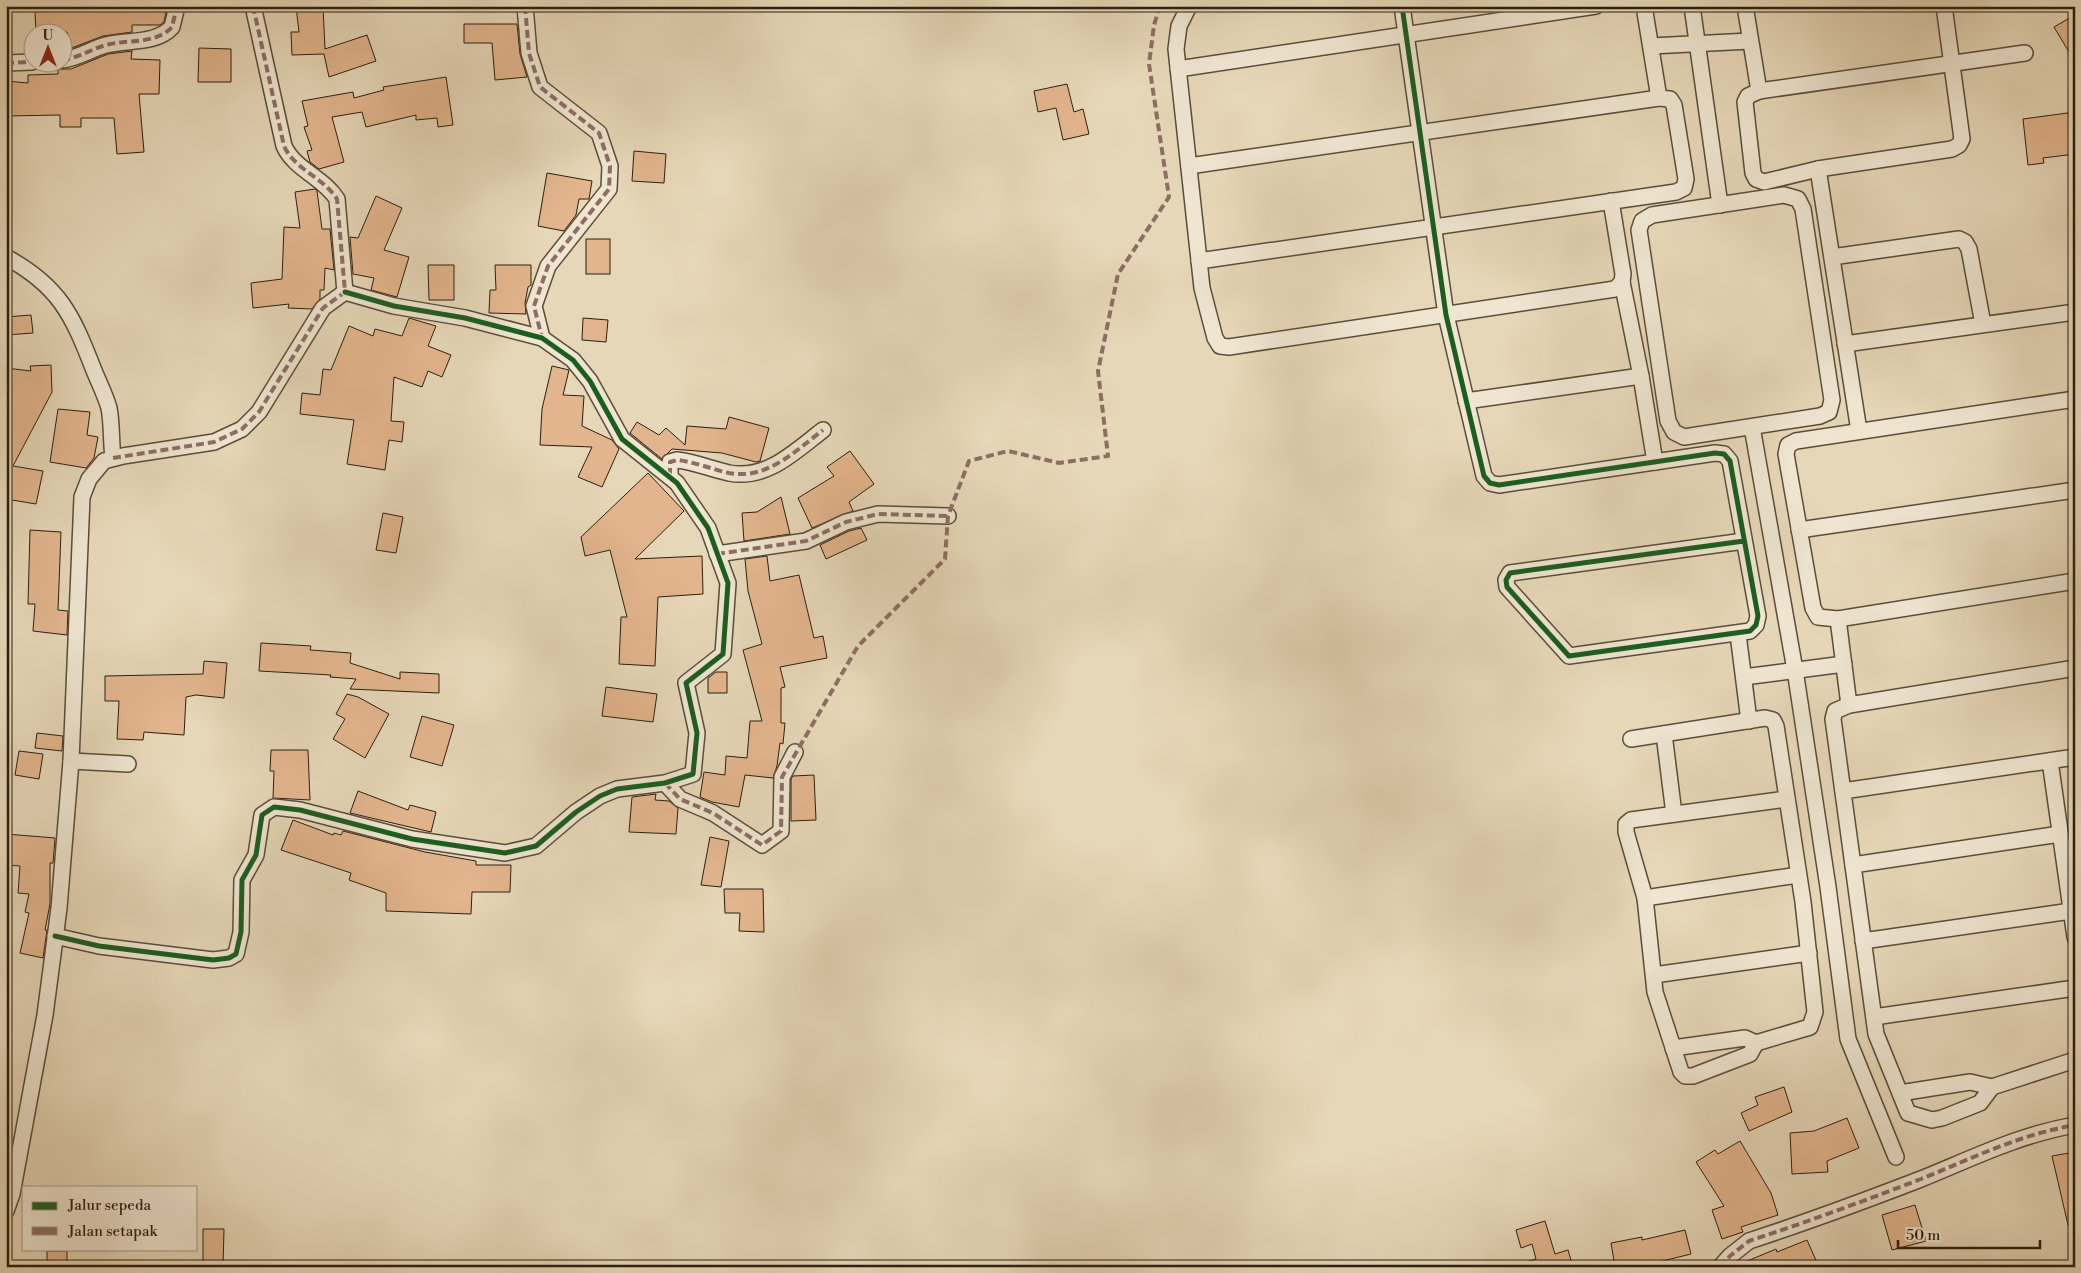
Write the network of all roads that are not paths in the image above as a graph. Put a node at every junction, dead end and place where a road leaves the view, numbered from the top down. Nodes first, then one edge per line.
1 (178, 6) edge
2 (253, 6) edge
3 (525, 6) edge
4 (1189, 6) edge
5 (1402, 6) edge
6 (1596, 6) edge
7 (1644, 6) edge
8 (1692, 6) edge
9 (1745, 6) edge
10 (1944, 6) edge
11 (1406, 35) junction
12 (1750, 41) junction
13 (1697, 44) junction
14 (1651, 46) junction
15 (2025, 53) dead end
16 (72, 59) edge
17 (22, 62) edge
18 (6, 63) edge
19 (1952, 64) junction
20 (1178, 69) junction
21 (1759, 91) junction
22 (1659, 98) junction
23 (1420, 133) junction
24 (1189, 166) junction
25 (1818, 169) junction
26 (1611, 201) junction
27 (1720, 205) junction
28 (1433, 227) junction
29 (6, 257) edge
30 (1832, 257) junction
31 (1200, 261) junction
32 (1622, 282) junction
33 (345, 292) junction
34 (2075, 312) edge
35 (1446, 315) junction
36 (1983, 324) junction
37 (542, 338) junction
38 (1845, 344) junction
39 (1641, 376) junction
40 (2075, 399) edge
41 (1466, 401) junction
42 (1752, 427) junction
43 (823, 430) dead end
44 (1859, 431) junction
45 (113, 458) junction
46 (1654, 462) junction
47 (670, 476) junction
48 (2075, 490) edge
49 (948, 516) dead end
50 (1799, 530) junction
51 (1744, 542) junction
52 (717, 554) junction
53 (2075, 581) edge
54 (1838, 619) junction
55 (1738, 634) junction
56 (1844, 664) junction
57 (2075, 668) edge
58 (1795, 670) junction
59 (1744, 677) junction
60 (1849, 705) junction
61 (1750, 721) junction
62 (1664, 734) junction
63 (1631, 739) dead end
64 (795, 752) dead end
65 (2075, 757) edge
66 (71, 761) junction
67 (2050, 761) junction
68 (128, 764) dead end
69 (665, 783) junction
70 (1843, 791) junction
71 (1787, 799) junction
72 (1674, 814) junction
73 (2060, 834) junction
74 (1853, 865) junction
75 (1798, 875) junction
76 (1645, 898) junction
77 (2071, 911) junction
78 (55, 936) junction
79 (2075, 937) edge
80 (1863, 941) junction
81 (1808, 953) junction
82 (1654, 975) junction
83 (2075, 988) edge
84 (1874, 1017) junction
85 (1756, 1043) junction
86 (1674, 1048) junction
87 (2075, 1060) edge
88 (1992, 1087) junction
89 (1900, 1093) junction
90 (2075, 1125) edge
91 (1896, 1157) dead end
92 (6, 1211) edge
93 (1720, 1267) edge

1 - 16 street
2 - 33 street
3 - 37 street
4 - 20 street
5 - 11 street
6 - 11 street
7 - 14 street
8 - 13 street
9 - 12 street
10 - 19 street
11 - 20 street
11 - 23 street
12 - 13 street
12 - 21 street
13 - 14 street
13 - 27 street
14 - 22 street
15 - 19 street
17 - 18 street
19 - 21 street
19 - 25 street
20 - 24 street
21 - 25 street
22 - 23 street
22 - 26 street
23 - 24 street
23 - 28 street
24 - 31 street
25 - 30 street
26 - 28 street
26 - 32 street
27 - 42 street
27 - 42 street
28 - 31 street
28 - 35 street
29 - 45 street
30 - 36 street
30 - 38 street
31 - 35 street
32 - 35 street
32 - 39 street
33 - 37 street
33 - 45 street
34 - 36 street
35 - 41 street
36 - 38 street
37 - 47 street
38 - 44 street
39 - 41 street
39 - 46 street
40 - 44 street
41 - 46 street
42 - 58 street
43 - 47 street
44 - 50 street
45 - 66 street
46 - 51 street
47 - 52 street
48 - 50 street
49 - 52 street
50 - 54 street
51 - 55 street
51 - 55 street
52 - 69 street
53 - 54 street
54 - 56 street
55 - 59 street
56 - 58 street
56 - 60 street
57 - 60 street
58 - 59 street
58 - 91 street
59 - 61 street
60 - 70 street
61 - 62 street
61 - 71 street
62 - 63 street
62 - 72 street
64 - 69 street
65 - 67 street
66 - 68 street
66 - 78 street
67 - 70 street
67 - 73 street
69 - 78 street
70 - 74 street
71 - 72 street
71 - 75 street
72 - 76 street
73 - 74 street
73 - 77 street
74 - 80 street
75 - 76 street
75 - 81 street
76 - 82 street
77 - 79 street
77 - 80 street
78 - 92 street
80 - 84 street
81 - 82 street
81 - 85 street
82 - 86 street
83 - 84 street
84 - 89 street
85 - 86 street
85 - 86 street
87 - 88 street
88 - 89 street
88 - 89 street
90 - 93 street

